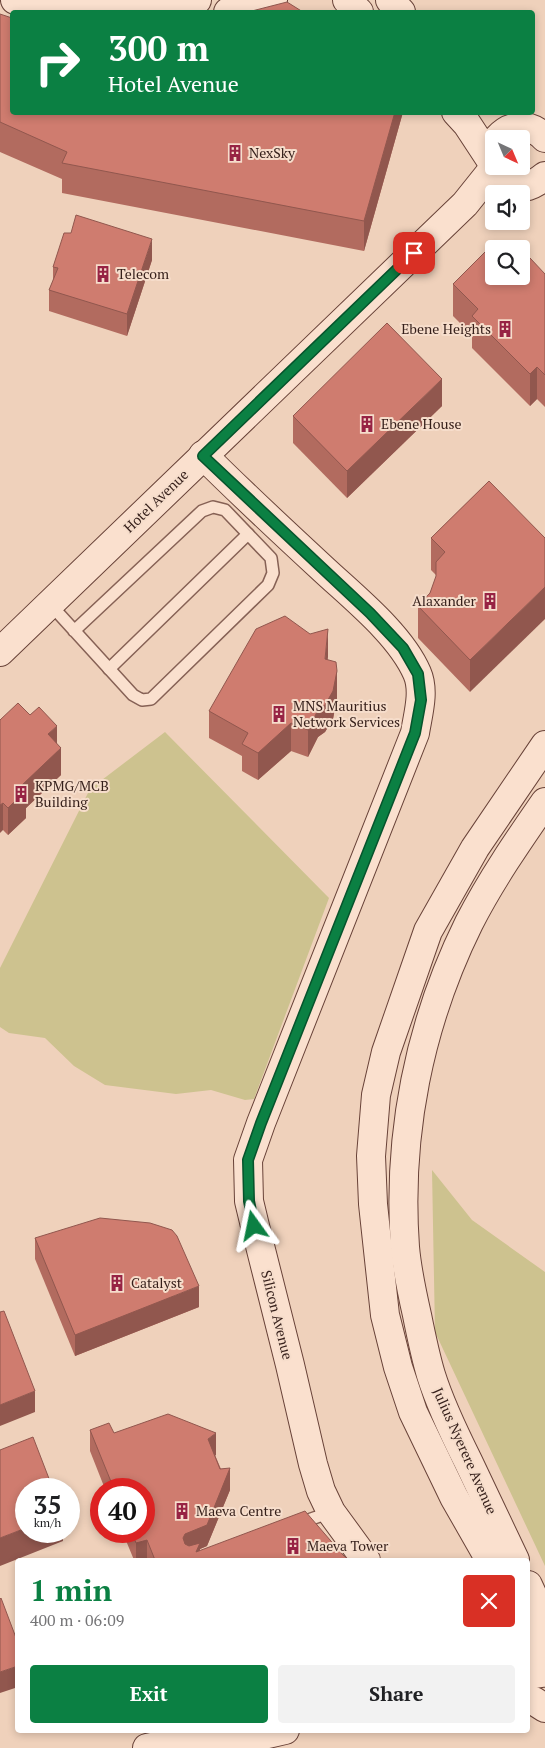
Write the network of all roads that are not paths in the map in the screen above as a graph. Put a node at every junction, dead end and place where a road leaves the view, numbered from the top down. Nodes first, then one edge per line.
1 (15, 0) edge
2 (197, 0) edge
3 (273, 0) edge
4 (347, 0) edge
5 (390, 0) edge
6 (71, 3) edge
7 (42, 10) edge
8 (236, 10) edge
9 (357, 10) edge
10 (399, 10) edge
11 (459, 115) edge
12 (529, 124) edge
13 (506, 130) edge
14 (485, 142) edge
15 (505, 175) edge
16 (203, 456) junction
17 (248, 534) junction
18 (50, 604) junction
19 (74, 631) junction
20 (0, 652) edge
21 (109, 669) junction
22 (545, 745) edge
23 (545, 802) edge
24 (331, 1512) junction
25 (284, 1528) edge
26 (485, 1555) edge
27 (365, 1558) edge
28 (514, 1558) edge
29 (530, 1590) edge
30 (545, 1622) edge
31 (530, 1632) edge
32 (530, 1656) edge
33 (545, 1660) edge
34 (545, 1671) edge
35 (530, 1675) edge
36 (530, 1700) edge
37 (545, 1708) edge
38 (221, 1733) edge
39 (255, 1733) edge
40 (196, 1739) edge
41 (147, 1748) edge

1 - 7 street
2 - 6 street
3 - 8 street
4 - 9 street
5 - 10 street
11 - 14 street
12 - 13 street, Hotel Avenue
15 - 16 street, Hotel Avenue
16 - 18 street, Hotel Avenue
16 - 24 street, Silicon Avenue
17 - 19 lane
17 - 21 lane
17 - 21 lane
18 - 19 lane
18 - 20 street, Hotel Avenue
19 - 21 lane
22 - 26 street
23 - 28 street, Julius Nyerere Avenue
24 - 25 lane
24 - 27 street, Silicon Avenue
29 - 30 street
31 - 33 street
32 - 33 street
34 - 35 street
36 - 37 street
38 - 40 street
39 - 40 street
40 - 41 street

